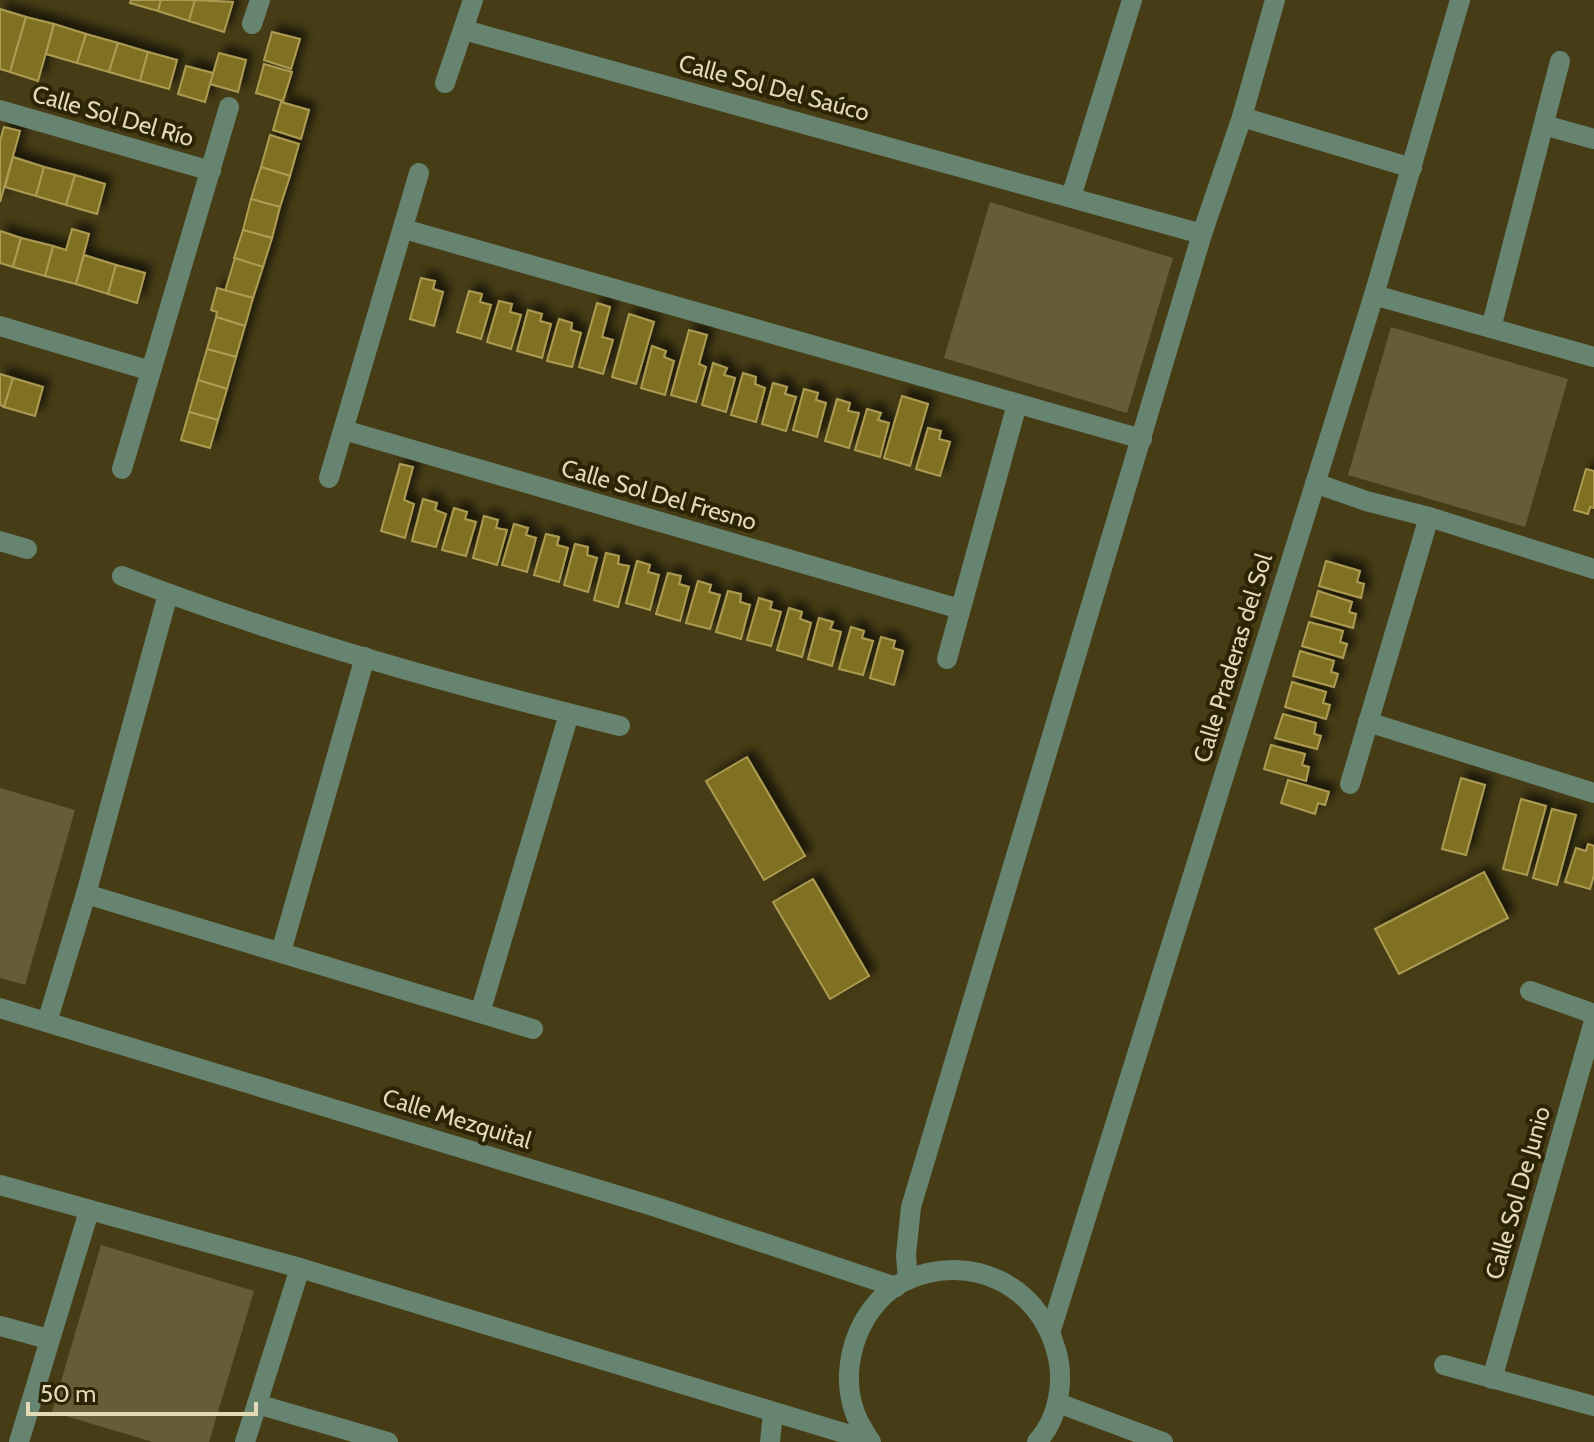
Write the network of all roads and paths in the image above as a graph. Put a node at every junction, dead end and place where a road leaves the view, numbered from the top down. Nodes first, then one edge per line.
1 (260, 0) edge
2 (473, 0) edge
3 (1132, 0) edge
4 (1275, 0) edge
5 (1460, 0) edge
6 (252, 24) dead end
7 (464, 30) junction
8 (1560, 61) dead end
9 (445, 83) dead end
10 (229, 107) dead end
11 (0, 110) edge
12 (1242, 117) junction
13 (1544, 125) junction
14 (1594, 139) edge
15 (1412, 168) junction
16 (211, 171) junction
17 (419, 173) dead end
18 (1071, 197) junction
19 (404, 229) junction
20 (1202, 234) junction
21 (1374, 295) junction
22 (0, 326) edge
23 (1491, 328) junction
24 (1594, 357) edge
25 (151, 371) junction
26 (1017, 404) junction
27 (344, 430) junction
28 (1142, 439) junction
29 (122, 469) dead end
30 (329, 478) dead end
31 (1315, 483) junction
32 (1429, 517) junction
33 (0, 541) edge
34 (27, 549) dead end
35 (1594, 569) edge
36 (122, 576) dead end
37 (168, 594) junction
38 (960, 609) junction
39 (365, 657) junction
40 (947, 659) dead end
41 (569, 714) junction
42 (1368, 722) junction
43 (620, 726) dead end
44 (1350, 784) dead end
45 (1594, 793) edge
46 (86, 894) junction
47 (281, 952) junction
48 (1530, 991) dead end
49 (0, 1008) edge
50 (480, 1013) junction
51 (1594, 1014) edge
52 (1594, 1021) edge
53 (47, 1022) junction
54 (533, 1029) dead end
55 (0, 1185) edge
56 (89, 1211) junction
57 (300, 1268) junction
58 (902, 1283) junction
59 (0, 1326) edge
60 (1051, 1330) junction
61 (48, 1339) junction
62 (1444, 1365) dead end
63 (1492, 1379) junction
64 (1058, 1403) junction
65 (257, 1404) junction
66 (1594, 1406) edge
67 (773, 1412) junction
68 (871, 1441) edge
69 (19, 1442) edge
70 (245, 1442) edge
71 (388, 1442) edge
72 (770, 1442) edge
73 (1037, 1442) edge
74 (1163, 1442) edge

1 - 6 street
2 - 7 street
3 - 18 street
4 - 12 street
5 - 15 street, Calle Praderas del Sol
7 - 9 street
7 - 18 street, Calle Sol Del Saúco
8 - 13 street
10 - 16 street, Calle Sol Del Río
11 - 16 street, Calle Sol Del Río
12 - 15 street
12 - 20 street
13 - 14 street
13 - 23 street
15 - 21 street, Calle Praderas del Sol
16 - 25 street, Calle Sol Del Río
17 - 19 street
18 - 20 street, Calle Sol Del Saúco
19 - 26 street
19 - 27 street
20 - 28 street
21 - 23 street
21 - 31 street, Calle Praderas del Sol
22 - 25 street
23 - 24 street
25 - 29 street, Calle Sol Del Río
26 - 28 street
26 - 38 street
27 - 30 street
27 - 38 street, Calle Sol Del Fresno
28 - 58 street
31 - 32 street
31 - 60 street, Calle Praderas del Sol
32 - 35 street
32 - 42 street
33 - 34 street
36 - 37 street
37 - 39 street
37 - 46 street
38 - 40 street
39 - 41 street
39 - 47 street
41 - 43 street
41 - 50 street
42 - 44 street
42 - 45 street
46 - 47 street
46 - 53 street
47 - 50 street
48 - 51 street
49 - 53 street, Calle Mezquital
50 - 54 street
52 - 63 street, Calle Sol De Junio
53 - 58 street, Calle Mezquital
55 - 56 street
56 - 57 street
56 - 61 street
57 - 65 street
57 - 67 street
58 - 60 street
58 - 68 street
59 - 61 street
60 - 64 street
61 - 69 street
62 - 63 street
63 - 66 street
64 - 73 street
64 - 74 street
65 - 70 street
65 - 71 street
67 - 68 street
67 - 72 street

